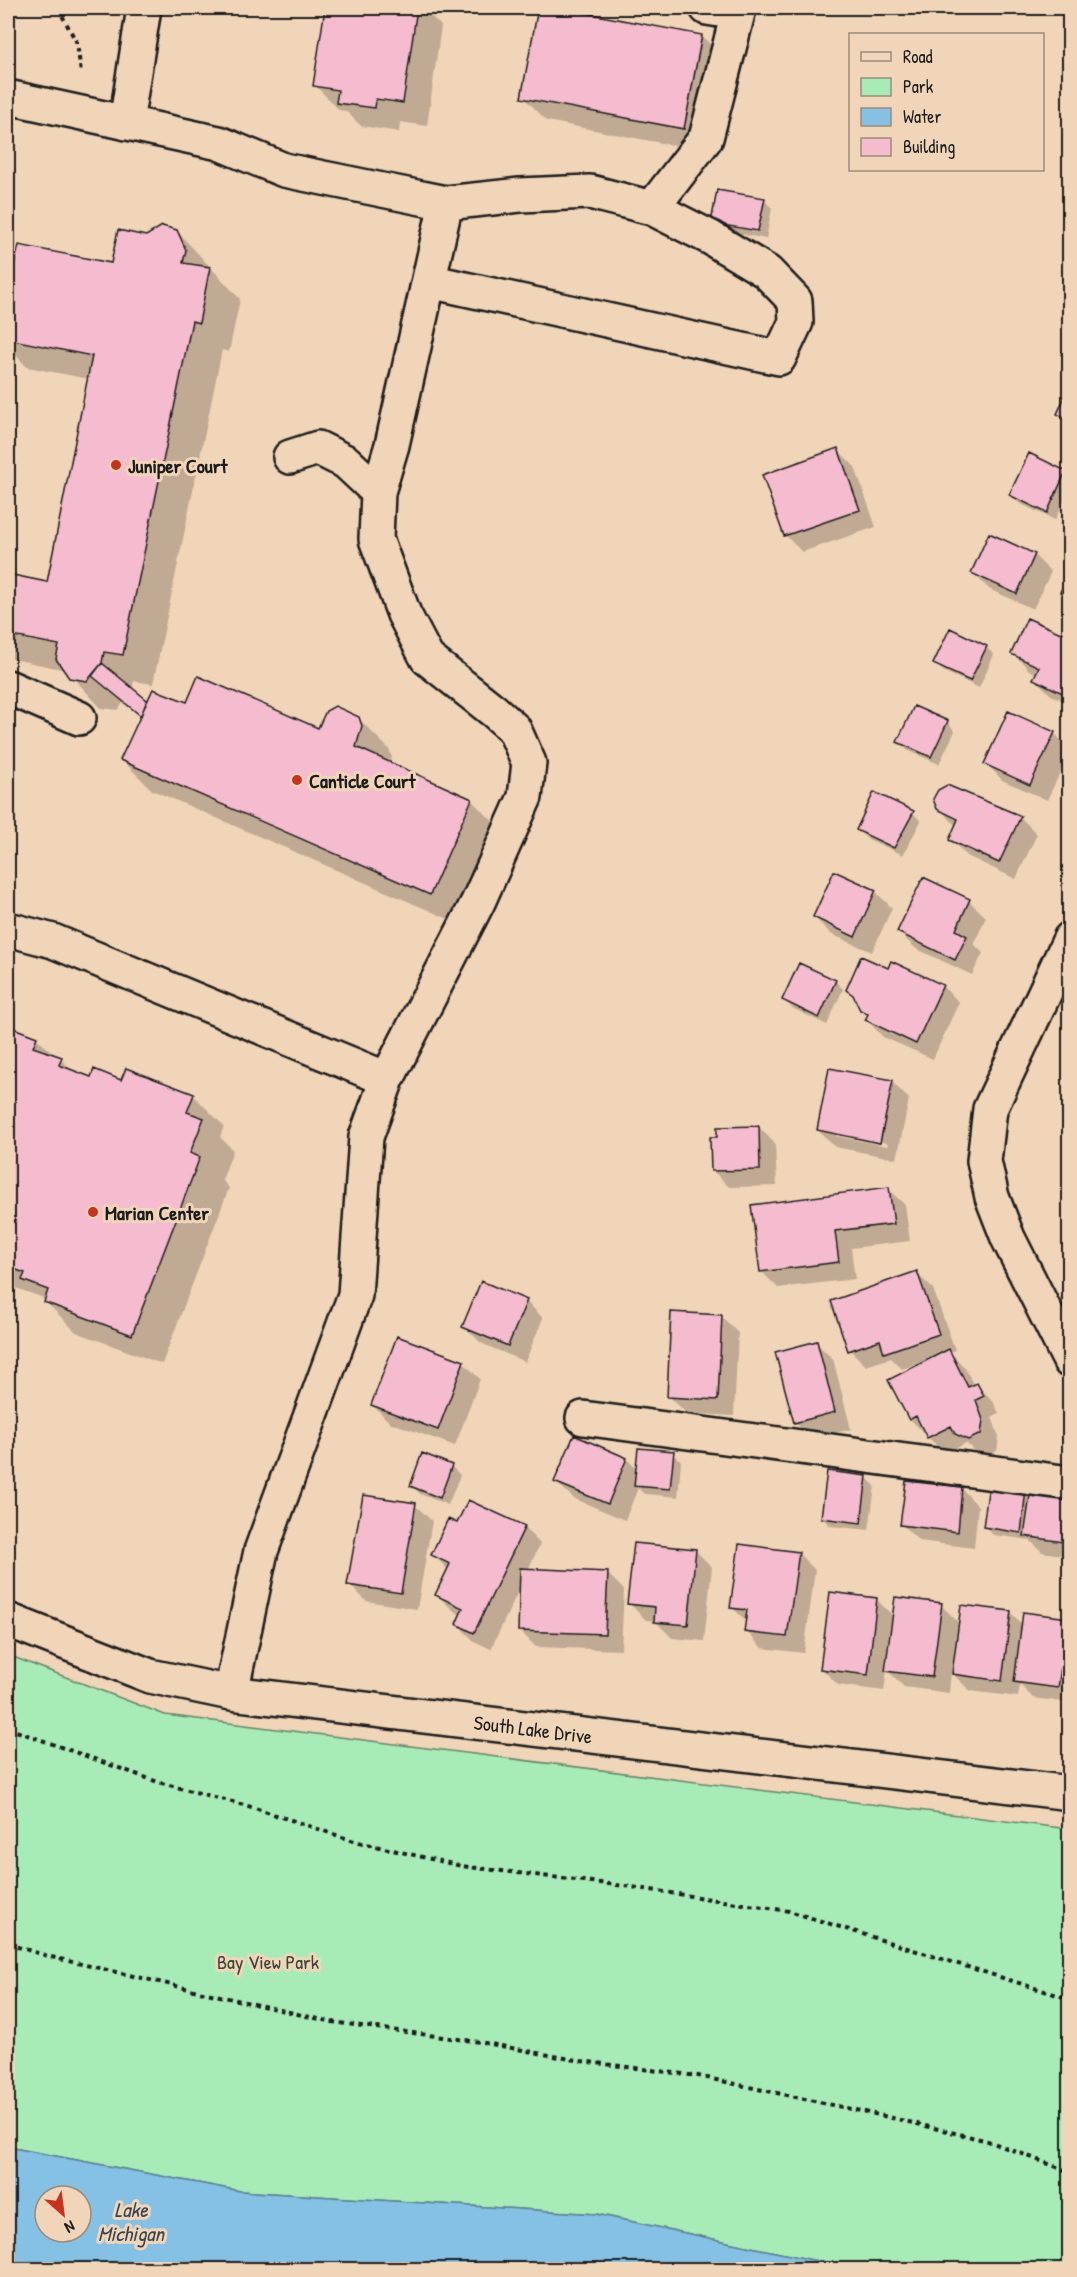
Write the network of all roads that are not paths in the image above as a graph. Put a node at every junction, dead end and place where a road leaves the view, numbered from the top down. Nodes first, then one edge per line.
1 (144, 8) edge
2 (707, 8) edge
3 (8, 97) edge
4 (126, 123) junction
5 (446, 203) junction
6 (652, 208) junction
7 (429, 281) junction
8 (290, 457) dead end
9 (378, 492) junction
10 (8, 687) edge
11 (79, 718) dead end
12 (8, 929) edge
13 (1070, 939) edge
14 (387, 1079) junction
15 (1070, 1361) edge
16 (583, 1418) dead end
17 (1070, 1483) edge
18 (8, 1620) edge
19 (231, 1693) junction
20 (1070, 1793) edge

1 - 4 street
2 - 6 street
3 - 4 street
4 - 5 street
5 - 6 street
5 - 7 street
6 - 7 street
7 - 9 street
8 - 9 street
9 - 14 street
10 - 11 street
12 - 14 street
13 - 15 street
14 - 19 street
16 - 17 street
18 - 19 street, South Lake Drive
19 - 20 street, South Lake Drive

